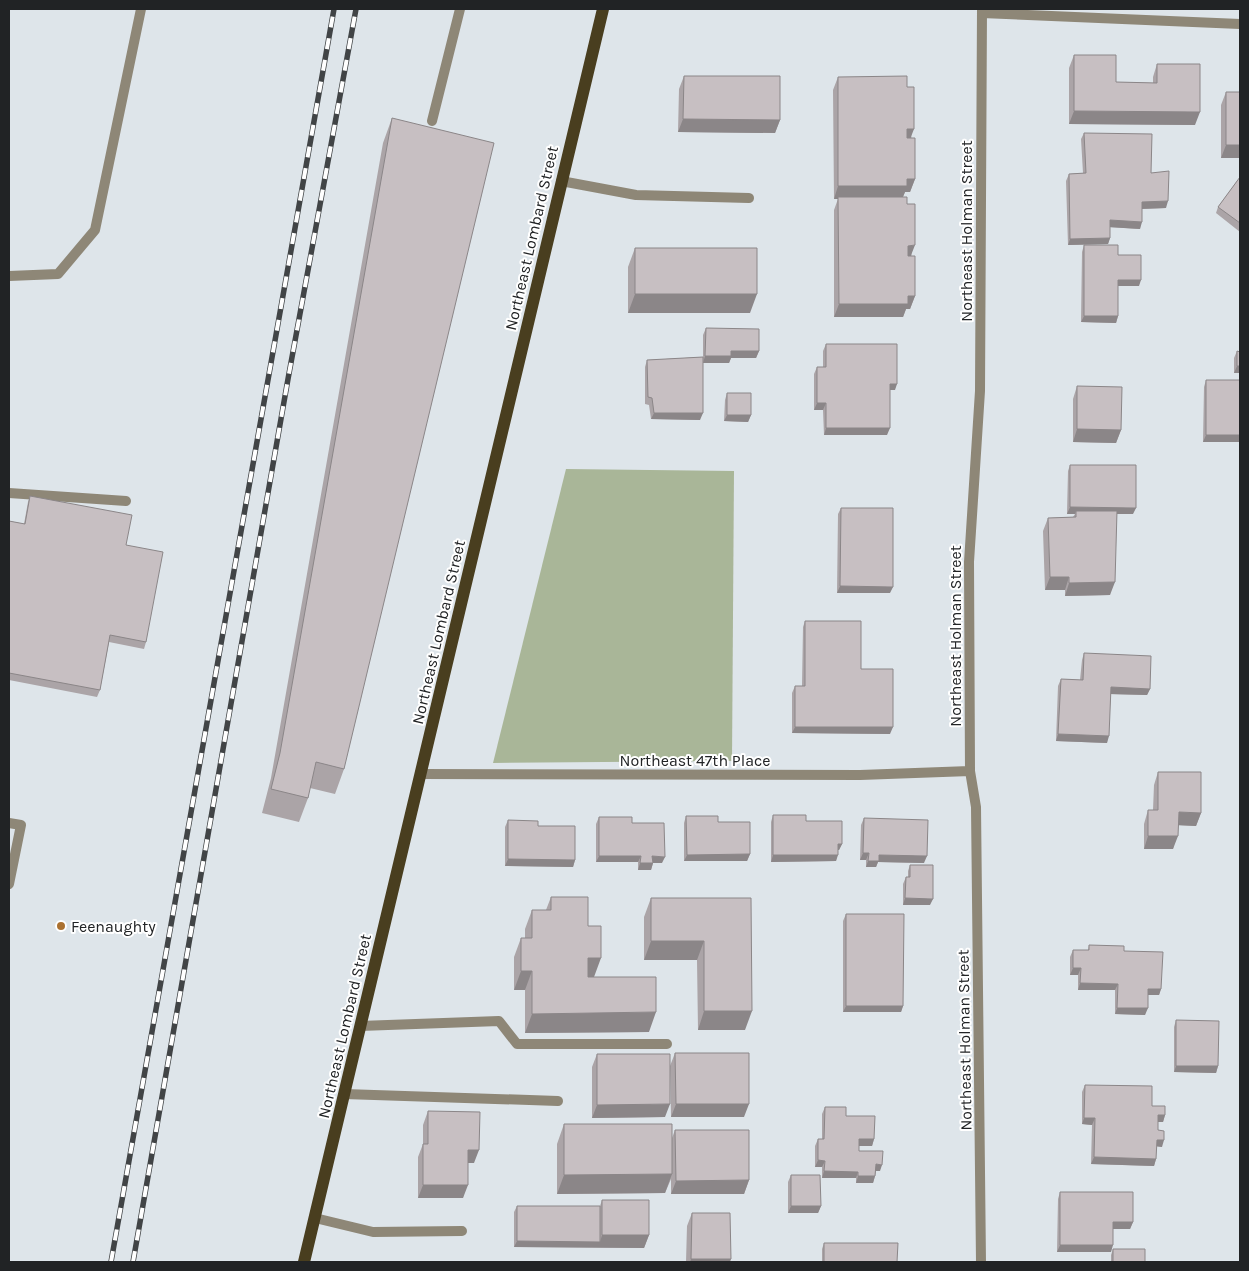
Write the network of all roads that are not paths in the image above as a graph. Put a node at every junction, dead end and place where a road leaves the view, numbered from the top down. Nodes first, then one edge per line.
1 (141, 9) edge
2 (460, 9) edge
3 (602, 9) edge
4 (982, 11) edge
5 (1240, 24) edge
6 (432, 121) dead end
7 (561, 181) junction
8 (749, 198) dead end
9 (9, 276) edge
10 (9, 493) edge
11 (126, 500) dead end
12 (970, 771) junction
13 (421, 774) junction
14 (9, 823) edge
15 (9, 884) edge
16 (360, 1026) junction
17 (666, 1044) dead end
18 (344, 1094) junction
19 (558, 1100) dead end
20 (315, 1218) junction
21 (462, 1231) dead end
22 (304, 1262) edge
23 (981, 1262) edge

1 - 9 street
2 - 6 street
3 - 7 main road, Northeast Lombard Street
4 - 5 street
4 - 12 street, Northeast Holman Street
7 - 8 street
7 - 13 main road, Northeast Lombard Street
10 - 11 street
12 - 13 street, Northeast 47th Place
12 - 23 street, Northeast Holman Street
13 - 16 main road, Northeast Lombard Street
14 - 15 street
16 - 17 street
16 - 18 main road, Northeast Lombard Street
18 - 19 street
18 - 20 main road, Northeast Lombard Street
20 - 21 street
20 - 22 main road, Northeast Lombard Street

